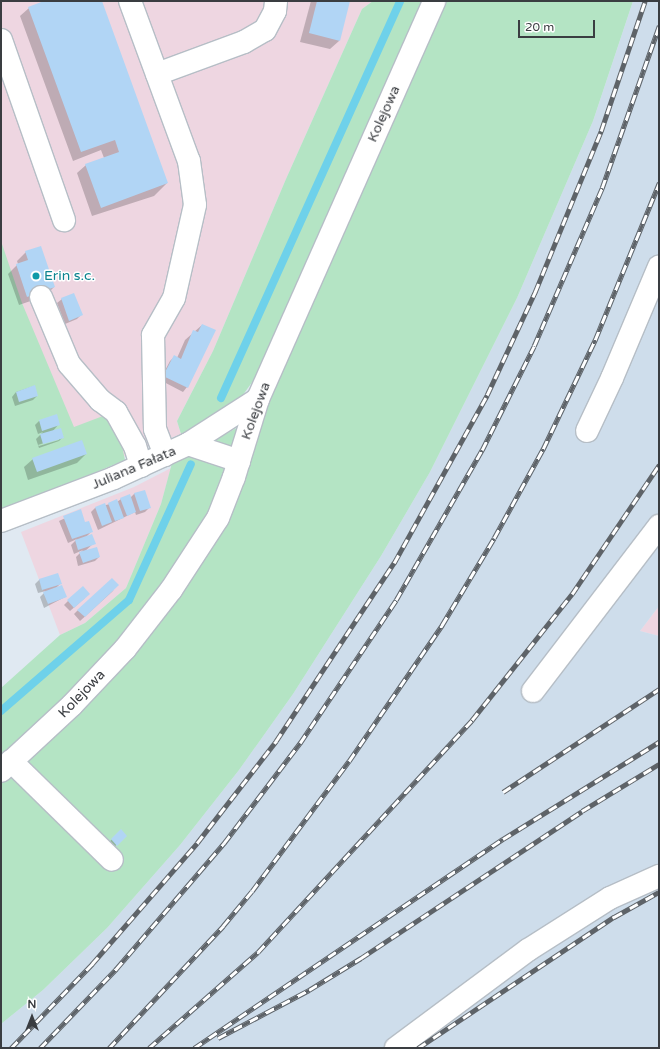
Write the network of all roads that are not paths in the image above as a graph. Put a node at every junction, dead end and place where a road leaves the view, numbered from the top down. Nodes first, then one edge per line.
1 (130, 1) edge
2 (276, 1) edge
3 (434, 1) edge
4 (1, 40) edge
5 (157, 74) junction
6 (7, 76) edge
7 (64, 220) dead end
8 (659, 267) edge
9 (41, 297) dead end
10 (258, 399) junction
11 (587, 431) dead end
12 (188, 444) junction
13 (165, 455) junction
14 (239, 461) junction
15 (141, 466) junction
16 (1, 521) edge
17 (659, 526) edge
18 (533, 691) dead end
19 (6, 766) edge
20 (112, 860) dead end
21 (659, 876) edge
22 (396, 1048) edge

1 - 5 street
2 - 5 street
3 - 10 street, Kolejowa
4 - 6 street
5 - 13 street
6 - 7 street
8 - 11 street
9 - 15 street
10 - 12 street, Juliana Fałata
10 - 14 street, Kolejowa
12 - 13 street, Juliana Fałata
12 - 14 street
13 - 15 street, Juliana Fałata
14 - 19 street, Kolejowa
15 - 16 street, Juliana Fałata
17 - 18 street
19 - 20 street
21 - 22 street

